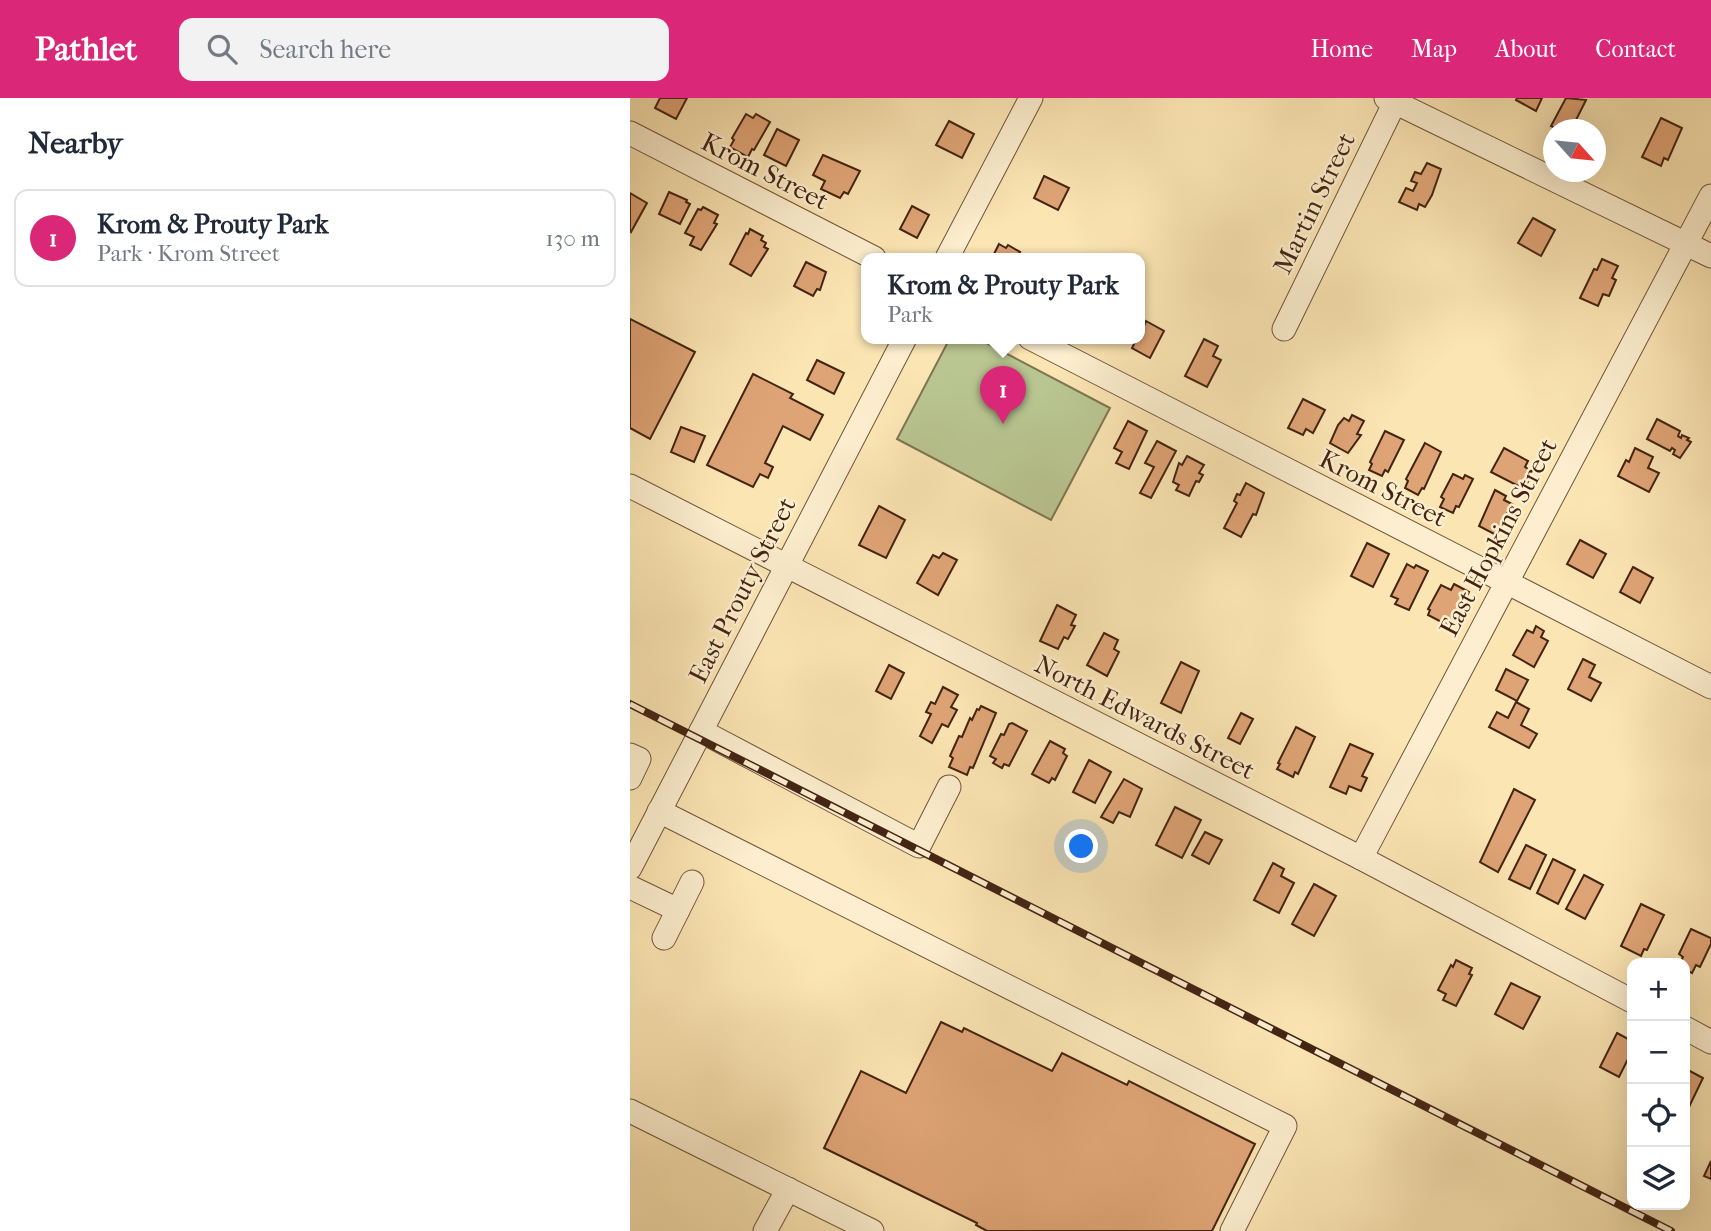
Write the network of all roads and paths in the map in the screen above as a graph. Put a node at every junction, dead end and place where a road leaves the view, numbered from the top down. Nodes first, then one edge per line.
1 (1031, 98) edge
2 (1391, 100) edge
3 (630, 133) edge
4 (1711, 197) edge
5 (1686, 243) junction
6 (864, 253) edge
7 (950, 253) edge
8 (1711, 256) edge
9 (1284, 329) dead end
10 (902, 344) edge
11 (1042, 344) edge
12 (630, 486) edge
13 (786, 566) junction
14 (1506, 582) junction
15 (1711, 687) edge
16 (701, 731) junction
17 (630, 755) edge
18 (630, 778) edge
19 (949, 787) dead end
20 (659, 811) junction
21 (637, 838) edge
22 (1361, 858) junction
23 (630, 868) edge
24 (692, 882) dead end
25 (630, 887) edge
26 (678, 910) junction
27 (664, 938) dead end
28 (1627, 998) edge
29 (1690, 1031) edge
30 (1711, 1042) edge
31 (630, 1111) edge
32 (788, 1189) junction
33 (765, 1231) edge
34 (872, 1231) edge
35 (1232, 1231) edge

1 - 7 street
2 - 5 street
2 - 9 street, Martin Street
3 - 6 street, Krom Street
4 - 5 street, East Hopkins Street
5 - 8 street
5 - 14 street, East Hopkins Street
10 - 13 street, East Prouty Street
11 - 14 street, Krom Street
12 - 13 street, North Edwards Street
13 - 16 street, East Prouty Street
13 - 22 street, North Edwards Street
14 - 15 street, Krom Street
14 - 22 street, East Hopkins Street
16 - 19 street
16 - 20 street, East Prouty Street
17 - 18 street
20 - 21 street, East Prouty Street
20 - 35 street
21 - 23 street, East Prouty Street
22 - 28 street, North Edwards Street
24 - 26 street
25 - 26 street
26 - 27 street
29 - 30 street
31 - 32 street
32 - 33 street
32 - 34 street

